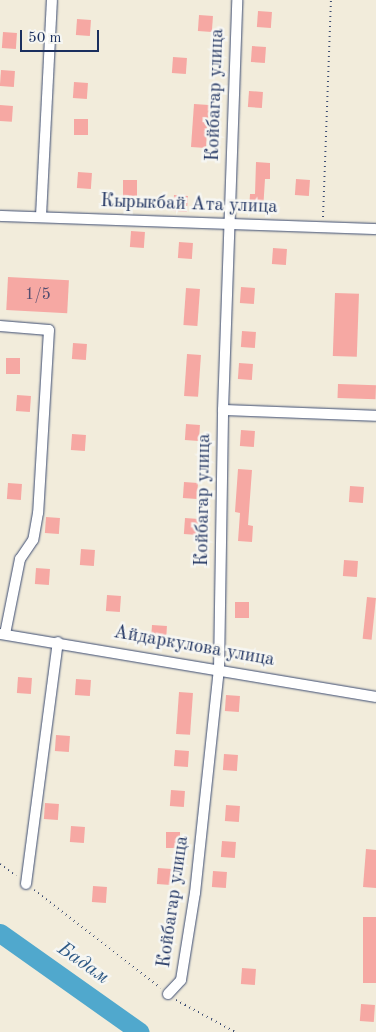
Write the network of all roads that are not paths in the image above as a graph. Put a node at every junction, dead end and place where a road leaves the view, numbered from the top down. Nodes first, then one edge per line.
1 (52, 0) edge
2 (237, 0) edge
3 (0, 216) edge
4 (41, 216) junction
5 (229, 225) junction
6 (376, 228) edge
7 (0, 326) edge
8 (223, 410) junction
9 (376, 416) edge
10 (3, 634) edge
11 (58, 642) junction
12 (219, 670) junction
13 (376, 697) edge
14 (26, 884) road end
15 (168, 994) road end

1 - 4 street
2 - 5 street, Койбагар улица
3 - 4 street, Кырыкбай Ата улица
4 - 5 street, Кырыкбай Ата улица
5 - 6 street, Кырыкбай Ата улица
5 - 8 street, Койбагар улица
7 - 10 street, Айдаркулова улица
8 - 9 street
8 - 12 street, Койбагар улица
10 - 11 street, Айдаркулова улица
11 - 12 street, Айдаркулова улица
11 - 14 street
12 - 13 street, Айдаркулова улица
12 - 15 street, Койбагар улица

